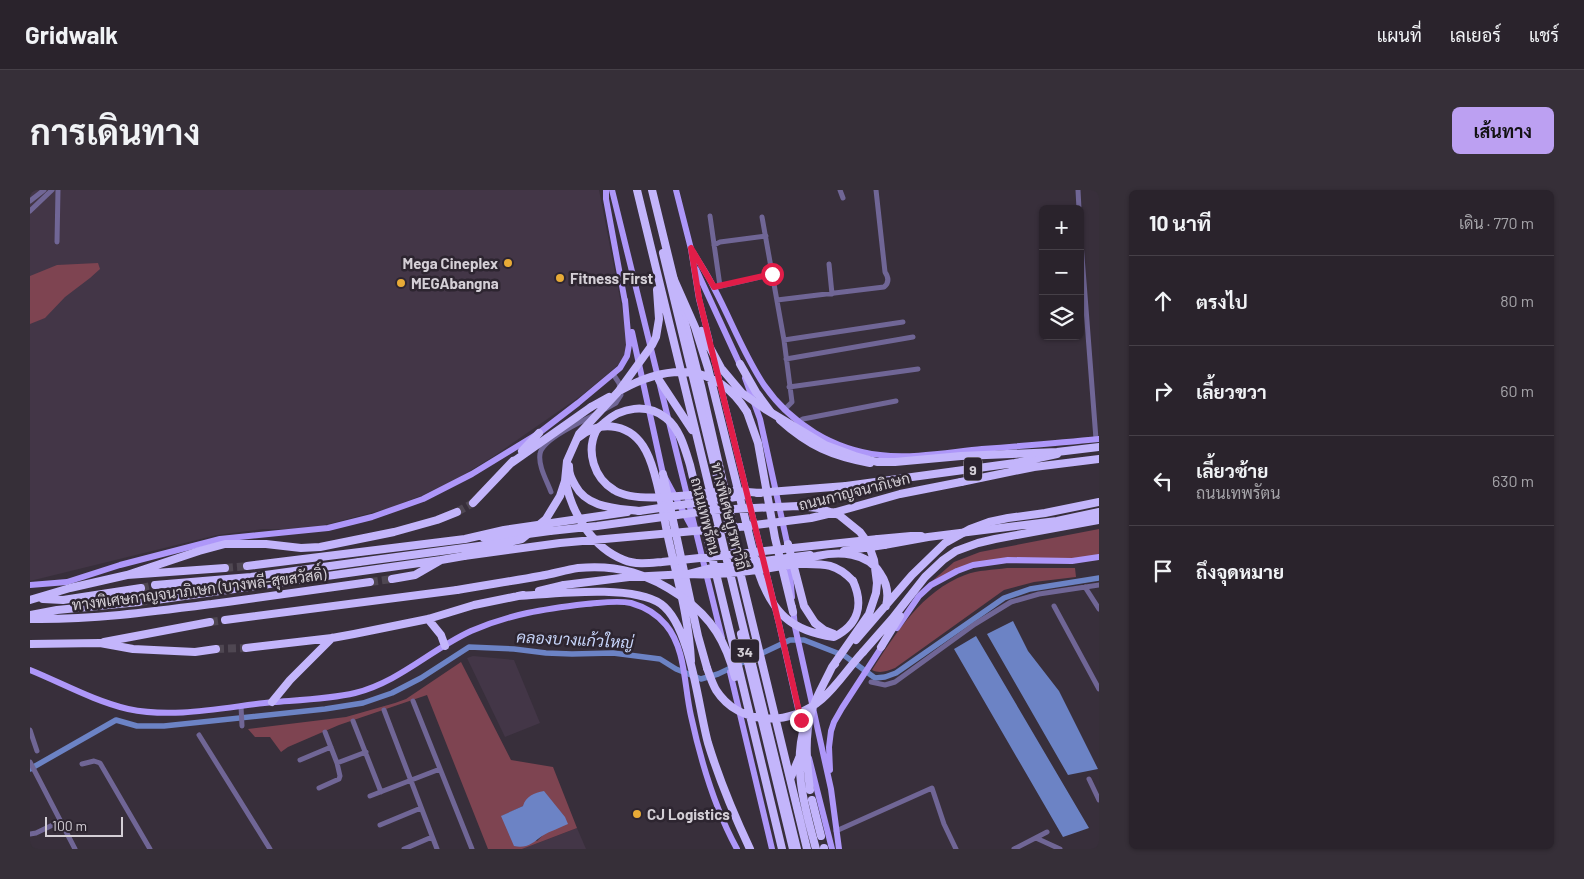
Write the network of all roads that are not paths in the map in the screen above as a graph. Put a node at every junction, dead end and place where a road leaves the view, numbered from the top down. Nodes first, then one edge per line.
1 (44, 190) edge
2 (52, 190) edge
3 (58, 190) edge
4 (606, 190) edge
5 (612, 190) edge
6 (635, 190) edge
7 (648, 190) edge
8 (652, 190) edge
9 (676, 190) edge
10 (840, 190) edge
11 (876, 190) edge
12 (1078, 190) edge
13 (843, 198) dead end
14 (30, 201) edge
15 (1079, 205) edge
16 (30, 211) edge
17 (710, 216) dead end
18 (762, 217) dead end
19 (766, 236) junction
20 (56, 242) dead end
21 (714, 245) junction
22 (691, 248) junction
23 (1082, 250) edge
24 (663, 253) junction
25 (653, 256) junction
26 (693, 262) junction
27 (829, 264) dead end
28 (772, 274) junction
29 (717, 287) junction
30 (832, 294) junction
31 (624, 300) junction
32 (777, 300) junction
33 (688, 310) junction
34 (903, 322) dead end
35 (913, 337) dead end
36 (784, 340) junction
37 (786, 359) junction
38 (740, 364) junction
39 (918, 369) dead end
40 (613, 374) junction
41 (660, 380) junction
42 (789, 387) junction
43 (896, 401) dead end
44 (784, 410) junction
45 (798, 422) junction
46 (692, 430) junction
47 (539, 433) junction
48 (1098, 443) edge
49 (1059, 454) junction
50 (1099, 459) edge
51 (510, 464) junction
52 (664, 474) junction
53 (565, 481) junction
54 (551, 492) dead end
55 (760, 493) junction
56 (1099, 502) edge
57 (473, 503) tunnel mouth
58 (639, 511) junction
59 (457, 512) tunnel mouth
60 (1099, 512) edge
61 (1099, 520) edge
62 (549, 528) junction
63 (695, 534) junction
64 (881, 542) junction
65 (788, 544) junction
66 (1097, 558) edge
67 (441, 560) junction
68 (796, 564) junction
69 (246, 566) tunnel mouth
70 (225, 568) tunnel mouth
71 (688, 574) junction
72 (127, 575) junction
73 (925, 576) junction
74 (392, 579) tunnel mouth
75 (370, 582) tunnel mouth
76 (30, 584) edge
77 (155, 585) tunnel mouth
78 (1099, 585) edge
79 (1085, 587) junction
80 (141, 588) tunnel mouth
81 (518, 596) junction
82 (33, 600) edge
83 (156, 600) tunnel mouth
84 (139, 602) tunnel mouth
85 (1054, 606) dead end
86 (1099, 609) edge
87 (793, 612) junction
88 (30, 617) edge
89 (428, 619) junction
90 (225, 620) tunnel mouth
91 (210, 622) tunnel mouth
92 (332, 638) junction
93 (100, 642) junction
94 (30, 644) edge
95 (445, 646) junction
96 (881, 647) junction
97 (246, 648) tunnel mouth
98 (216, 649) tunnel mouth
99 (691, 661) junction
100 (832, 667) junction
101 (30, 670) edge
102 (871, 682) dead end
103 (1099, 689) edge
104 (413, 701) dead end
105 (272, 702) junction
106 (241, 706) junction
107 (384, 710) dead end
108 (811, 712) junction
109 (353, 721) dead end
110 (242, 726) dead end
111 (30, 730) edge
112 (325, 732) dead end
113 (199, 735) dead end
114 (806, 743) junction
115 (331, 747) junction
116 (37, 751) dead end
117 (366, 752) junction
118 (300, 760) dead end
119 (30, 762) edge
120 (337, 763) junction
121 (82, 764) dead end
122 (440, 769) junction
123 (791, 777) junction
124 (1089, 779) dead end
125 (411, 780) junction
126 (319, 788) dead end
127 (831, 789) junction
128 (810, 790) dead end
129 (381, 792) junction
130 (370, 796) dead end
131 (812, 800) dead end
132 (1099, 800) edge
133 (421, 808) junction
134 (61, 821) junction
135 (380, 825) dead end
136 (836, 831) junction
137 (1047, 832) dead end
138 (30, 834) edge
139 (821, 836) dead end
140 (432, 837) junction
141 (1036, 838) junction
142 (75, 849) edge
143 (150, 849) edge
144 (270, 849) edge
145 (404, 849) edge
146 (437, 849) edge
147 (472, 849) edge
148 (738, 849) edge
149 (750, 849) edge
150 (772, 849) edge
151 (777, 849) edge
152 (782, 849) edge
153 (793, 849) edge
154 (797, 849) edge
155 (808, 849) edge
156 (824, 849) edge
157 (839, 849) edge
158 (956, 849) edge
159 (1016, 849) edge
160 (1060, 849) edge

1 - 14 street
2 - 16 street
3 - 20 street
4 - 31 main road
5 - 41 main road, ถนนเทพรัตน / 34
6 - 25 highway, ทางพิเศษบูรพาวิถี, bridge
6 - 46 highway, ถนนเทพรัตน / 34
7 - 24 highway, ทางพิเศษบูรพาวิถี
8 - 123 highway, ถนนเทพรัตน / 34, bridge
9 - 22 main road
10 - 13 street
11 - 30 street
12 - 15 street
17 - 21 street
18 - 19 street
19 - 21 street
19 - 28 street
21 - 29 street
22 - 26 main road
22 - 29 main road
23 - 48 street
24 - 33 highway, bridge
24 - 155 highway, ทางพิเศษบูรพาวิถี, bridge
25 - 53 highway, bridge
25 - 154 highway, ทางพิเศษบูรพาวิถี, bridge
26 - 38 main road
26 - 114 main road
27 - 30 street
28 - 29 street
28 - 32 street
29 - 44 main road
30 - 32 street
31 - 40 main road
31 - 52 main road
32 - 36 street
33 - 48 highway, bridge
33 - 68 highway, bridge
34 - 36 street
35 - 37 street
36 - 37 street
37 - 42 street
38 - 49 highway
38 - 65 main road
39 - 42 street
40 - 47 main road
40 - 54 street
41 - 46 highway
41 - 63 main road, ถนนเทพรัตน / 34
42 - 44 street
43 - 45 street
44 - 45 main road
45 - 48 main road
46 - 153 highway, ถนนเทพรัตน / 34
47 - 51 highway
47 - 76 main road
48 - 49 highway, ถนนกาญจนาภิเษก / 9
49 - 55 highway, ถนนกาญจนาภิเษก / 9, bridge
50 - 67 highway, ถนนกาญจนาภิเษก, bridge
51 - 57 highway
51 - 87 highway, bridge
52 - 63 main road
52 - 73 highway, bridge
53 - 64 highway, bridge
53 - 77 highway, ทางพิเศษกาญจนาภิเษก (บางพลี-สุขสวัสดิ์), bridge
55 - 58 highway, ถนนกาญจนาภิเษก / 9, bridge
55 - 152 highway, bridge
56 - 100 highway, bridge
58 - 62 highway, ถนนกาญจนาภิเษก / 9
58 - 99 highway
59 - 72 highway
60 - 64 highway
61 - 73 highway
62 - 69 highway, ทางพิเศษกาญจนาภิเษก (บางพลี-สุขสวัสดิ์)
62 - 100 highway, bridge
63 - 150 main road, ถนนเทพรัตน / 34, bridge
64 - 71 highway, bridge
65 - 68 highway, bridge
65 - 87 main road
66 - 96 main road
67 - 74 highway
67 - 83 highway
68 - 71 highway, bridge
70 - 72 highway, ทางพิเศษกาญจนาภิเษก (บางพลี-สุขสวัสดิ์)
71 - 81 highway, bridge
72 - 82 highway, ทางพิเศษกาญจนาภิเษก (บางพลี-สุขสวัสดิ์)
73 - 96 highway
75 - 88 highway, ทางพิเศษกาญจนาภิเษก (บางพลี-สุขสวัสดิ์)
78 - 79 street
79 - 86 street
79 - 102 street
80 - 82 highway, ทางพิเศษกาญจนาภิเษก (บางพลี-สุขสวัสดิ์)
81 - 89 highway
81 - 99 highway
84 - 88 highway
85 - 103 street
87 - 127 main road
89 - 92 highway
89 - 95 highway
90 - 151 highway, bridge
91 - 93 highway
92 - 97 highway
92 - 105 highway
93 - 94 highway
93 - 98 highway
95 - 105 main road
95 - 148 main road
96 - 127 main road
99 - 149 highway
100 - 108 highway, bridge
101 - 106 main road
104 - 122 street
105 - 106 main road
106 - 110 street
107 - 125 street
108 - 128 highway, bridge
108 - 156 highway, bridge
109 - 117 street
111 - 116 street
112 - 115 street
113 - 144 street
114 - 123 highway
114 - 156 main road
115 - 118 street
115 - 120 street
117 - 120 street
117 - 129 street
119 - 134 street
120 - 126 street
121 - 143 street
122 - 125 street
122 - 147 street
123 - 155 highway, ถนนเทพรัตน / 34
124 - 132 street
125 - 129 street
125 - 133 street
127 - 136 main road
129 - 130 street
131 - 139 highway
133 - 135 street
133 - 140 street
134 - 138 street
134 - 142 street
136 - 157 main road
136 - 158 street
137 - 141 street
140 - 145 street
140 - 146 street
141 - 159 street
141 - 160 street

